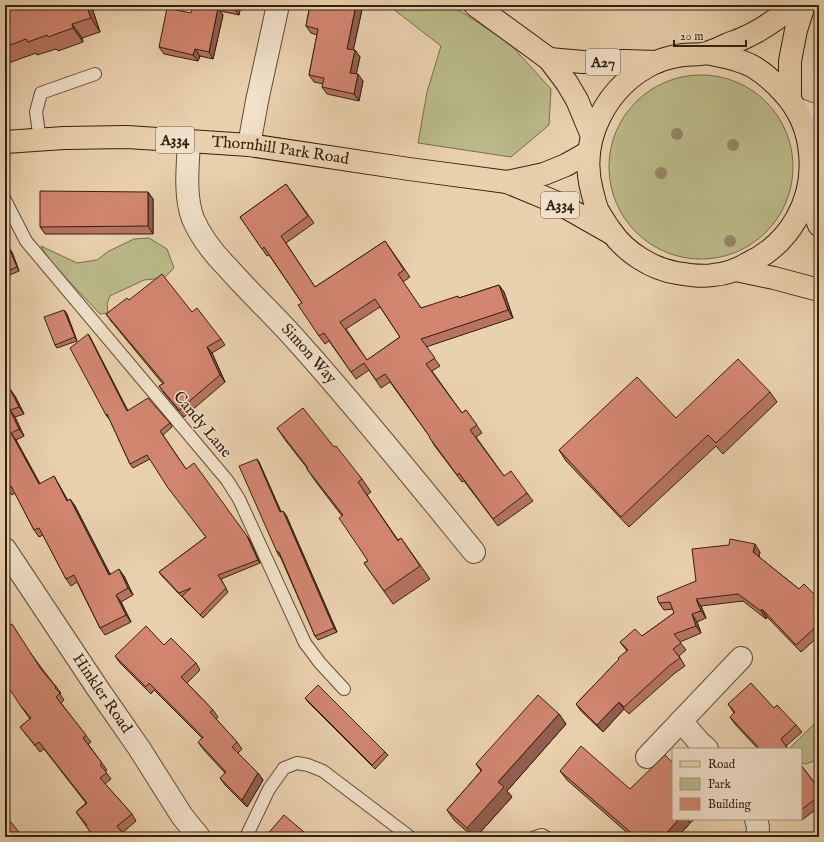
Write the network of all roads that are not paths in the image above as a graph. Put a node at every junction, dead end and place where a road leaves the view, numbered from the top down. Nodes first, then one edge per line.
1 (278, 5) edge
2 (474, 5) edge
3 (795, 5) edge
4 (804, 5) edge
5 (706, 53) junction
6 (549, 59) junction
7 (657, 62) junction
8 (95, 74) dead end
9 (793, 104) junction
10 (819, 117) edge
11 (40, 140) junction
12 (189, 140) junction
13 (5, 142) edge
14 (590, 144) junction
15 (249, 145) junction
16 (507, 182) junction
17 (812, 185) edge
18 (5, 200) edge
19 (819, 226) edge
20 (611, 233) junction
21 (736, 270) junction
22 (819, 290) edge
23 (5, 549) edge
24 (474, 552) dead end
25 (741, 658) dead end
26 (344, 689) dead end
27 (681, 721) junction
28 (706, 748) edge
29 (647, 757) dead end
30 (756, 820) edge
31 (199, 837) edge
32 (246, 837) edge
33 (410, 837) edge
34 (535, 837) edge
35 (546, 837) edge
36 (757, 837) edge

1 - 15 street
2 - 6 main road, A27
3 - 5 main road
4 - 9 main road
5 - 7 main road
5 - 9 main road
6 - 7 main road, A27
6 - 14 main road, A27
7 - 14 main road
8 - 11 lane
9 - 10 street
9 - 17 main road
11 - 12 main road, Thornhill Park Road / A334
11 - 13 main road, Thornhill Park Road / A334
12 - 15 main road, Thornhill Park Road / A334
12 - 24 street, Simon Way
14 - 16 main road, Thornhill Park Road / A334
14 - 20 main road
15 - 16 main road, Thornhill Park Road / A334
16 - 20 main road, Thornhill Park Road / A334
17 - 19 main road
17 - 21 main road
18 - 26 lane, Candy Lane
20 - 21 main road
21 - 22 main road
23 - 31 street, Hinkler Road
25 - 27 street
27 - 28 street
27 - 29 street
30 - 36 street
32 - 33 lane
34 - 35 lane

